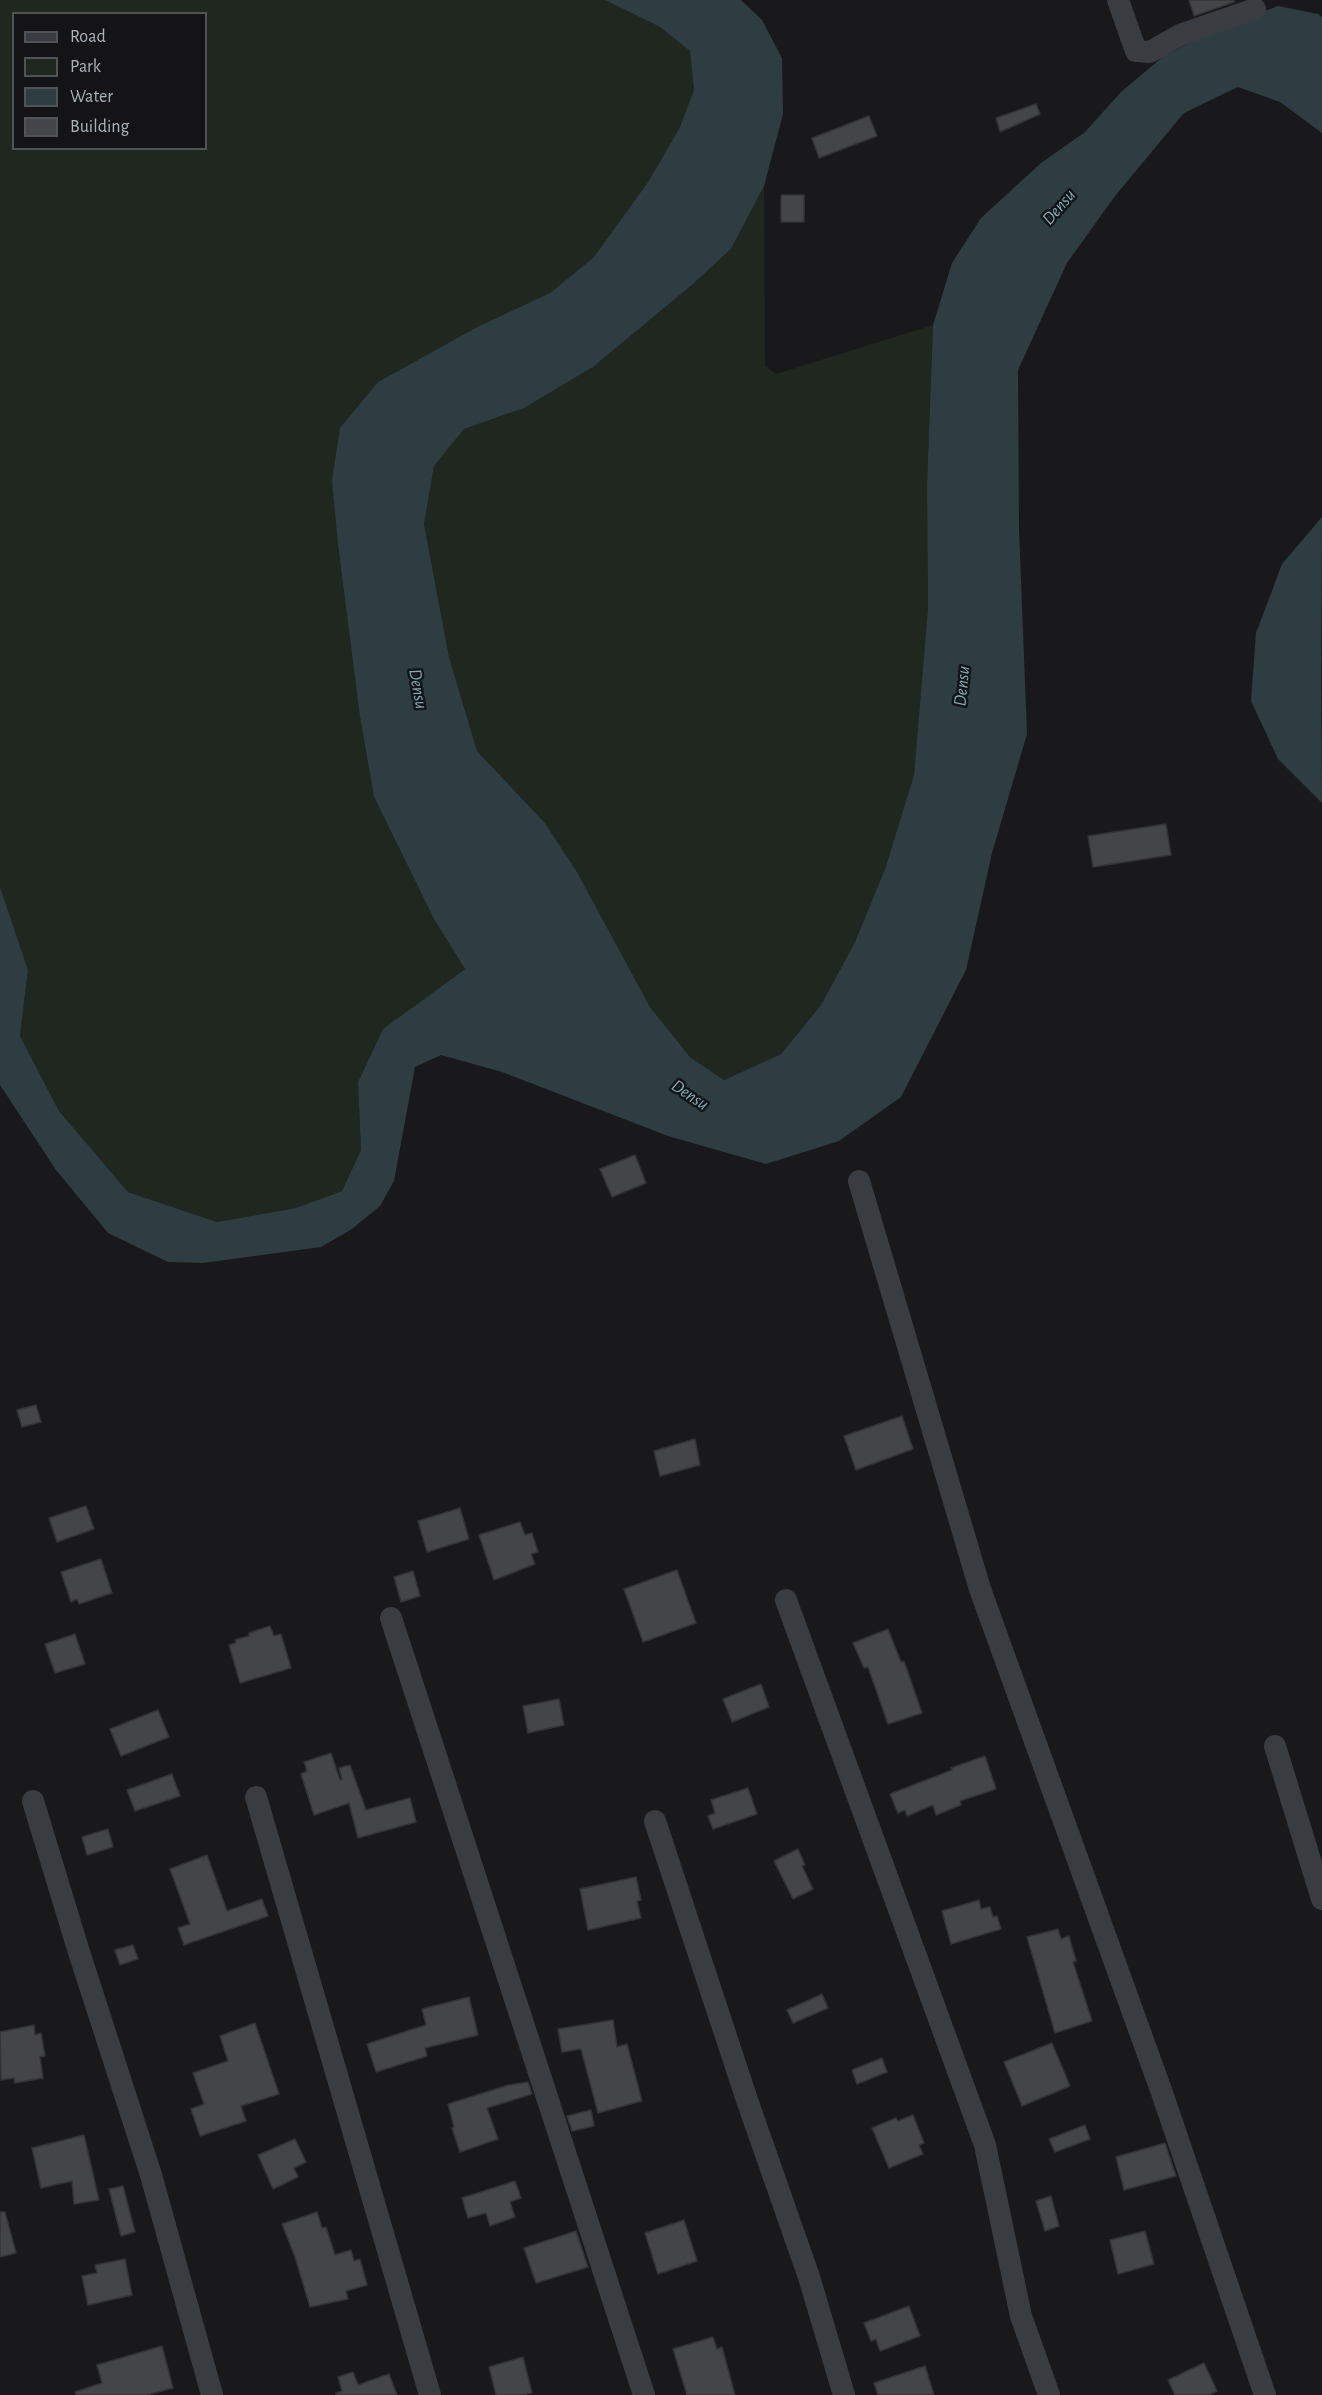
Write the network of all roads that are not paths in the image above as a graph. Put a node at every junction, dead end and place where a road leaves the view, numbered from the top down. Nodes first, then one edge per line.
1 (1118, 0) edge
2 (1255, 9) dead end
3 (859, 1181) dead end
4 (786, 1600) dead end
5 (391, 1618) dead end
6 (1275, 1746) dead end
7 (256, 1797) dead end
8 (33, 1801) dead end
9 (655, 1821) dead end
10 (1322, 1899) edge
11 (212, 2395) edge
12 (430, 2395) edge
13 (644, 2395) edge
14 (844, 2395) edge
15 (1049, 2395) edge
16 (1265, 2395) edge

1 - 2 street
3 - 16 street
4 - 15 street
5 - 13 street
6 - 10 street
7 - 12 street
8 - 11 street
9 - 14 street

